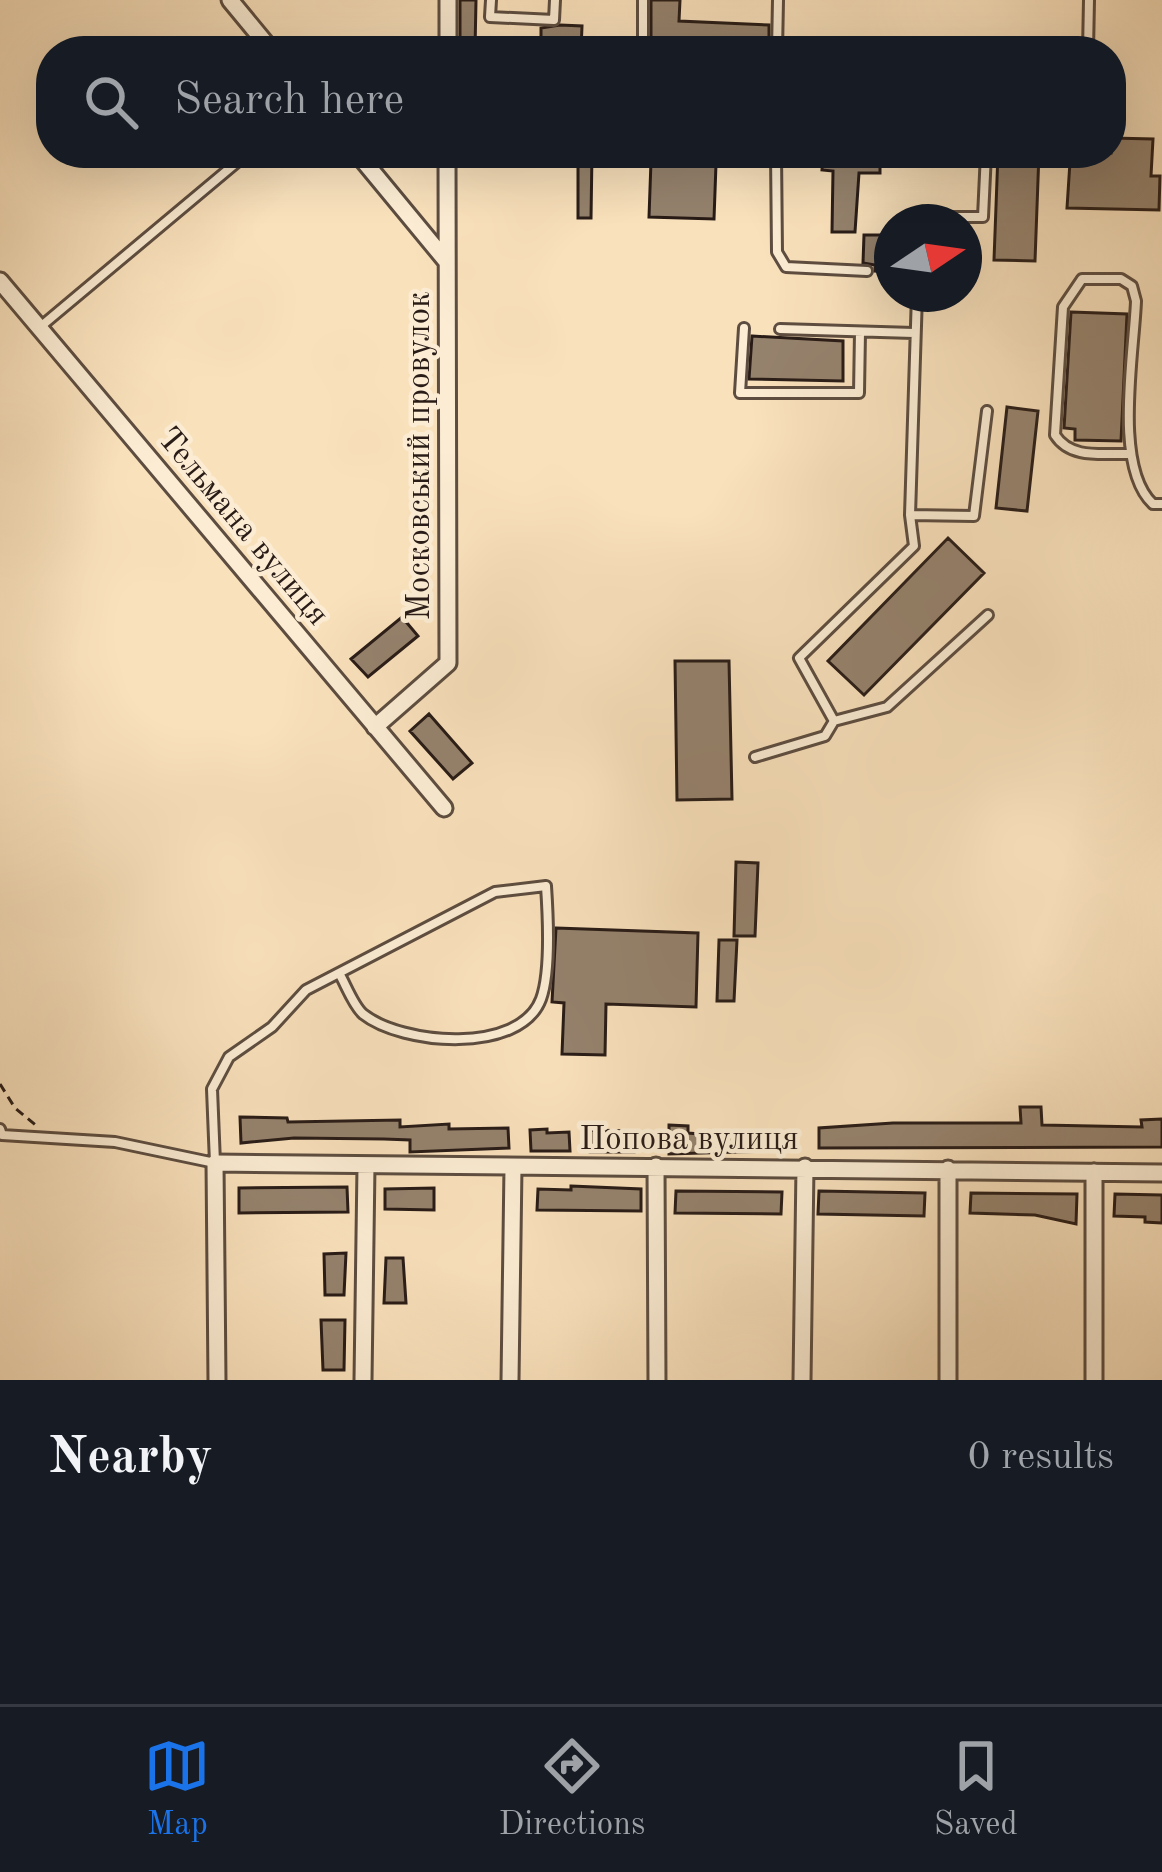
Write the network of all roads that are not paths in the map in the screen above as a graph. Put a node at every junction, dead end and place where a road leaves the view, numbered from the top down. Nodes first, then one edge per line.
1 (230, 0) edge
2 (448, 0) edge
3 (491, 0) edge
4 (555, 0) edge
5 (643, 0) edge
6 (778, 0) edge
7 (1089, 0) edge
8 (260, 36) edge
9 (448, 36) edge
10 (643, 36) edge
11 (777, 36) edge
12 (1088, 36) edge
13 (230, 168) edge
14 (369, 168) edge
15 (447, 168) edge
16 (776, 168) edge
17 (985, 168) edge
18 (982, 217) edge
19 (447, 262) junction
20 (867, 272) dead end
21 (0, 281) edge
22 (916, 312) edge
23 (39, 328) junction
24 (744, 328) dead end
25 (780, 329) dead end
26 (860, 332) junction
27 (914, 334) junction
28 (987, 411) dead end
29 (1130, 454) junction
30 (1162, 504) edge
31 (910, 515) junction
32 (988, 615) dead end
33 (834, 721) junction
34 (375, 727) junction
35 (755, 757) dead end
36 (444, 808) dead end
37 (339, 973) junction
38 (0, 1130) edge
39 (215, 1163) junction
40 (366, 1166) junction
41 (656, 1166) junction
42 (513, 1167) junction
43 (805, 1167) junction
44 (948, 1169) junction
45 (1094, 1172) junction
46 (1162, 1172) edge
47 (217, 1380) edge
48 (363, 1380) edge
49 (510, 1380) edge
50 (657, 1380) edge
51 (802, 1380) edge
52 (948, 1380) edge
53 (1094, 1380) edge

1 - 8 street
2 - 9 street
3 - 4 lane
5 - 10 lane
6 - 11 lane
7 - 12 lane
13 - 23 lane
14 - 19 street
15 - 19 street, Московський провулок
16 - 20 lane
17 - 18 lane
19 - 34 street, Московський провулок
21 - 23 street, Тельмана вулиця
22 - 27 lane
23 - 34 street, Тельмана вулиця
24 - 26 lane
25 - 26 lane
26 - 27 lane
27 - 31 lane
28 - 31 lane
29 - 29 lane
29 - 30 lane
31 - 33 lane
32 - 33 lane
33 - 35 lane
34 - 36 street, Тельмана вулиця
37 - 37 lane
37 - 39 lane
38 - 39 lane
39 - 40 street, Попова вулиця
39 - 47 street
40 - 42 street, Попова вулиця
40 - 48 street
41 - 42 street, Попова вулиця
41 - 43 street, Попова вулиця
41 - 50 street
42 - 49 street
43 - 44 street, Попова вулиця
43 - 51 street
44 - 45 street, Попова вулиця
44 - 52 street
45 - 46 street, Попова вулиця
45 - 53 street

